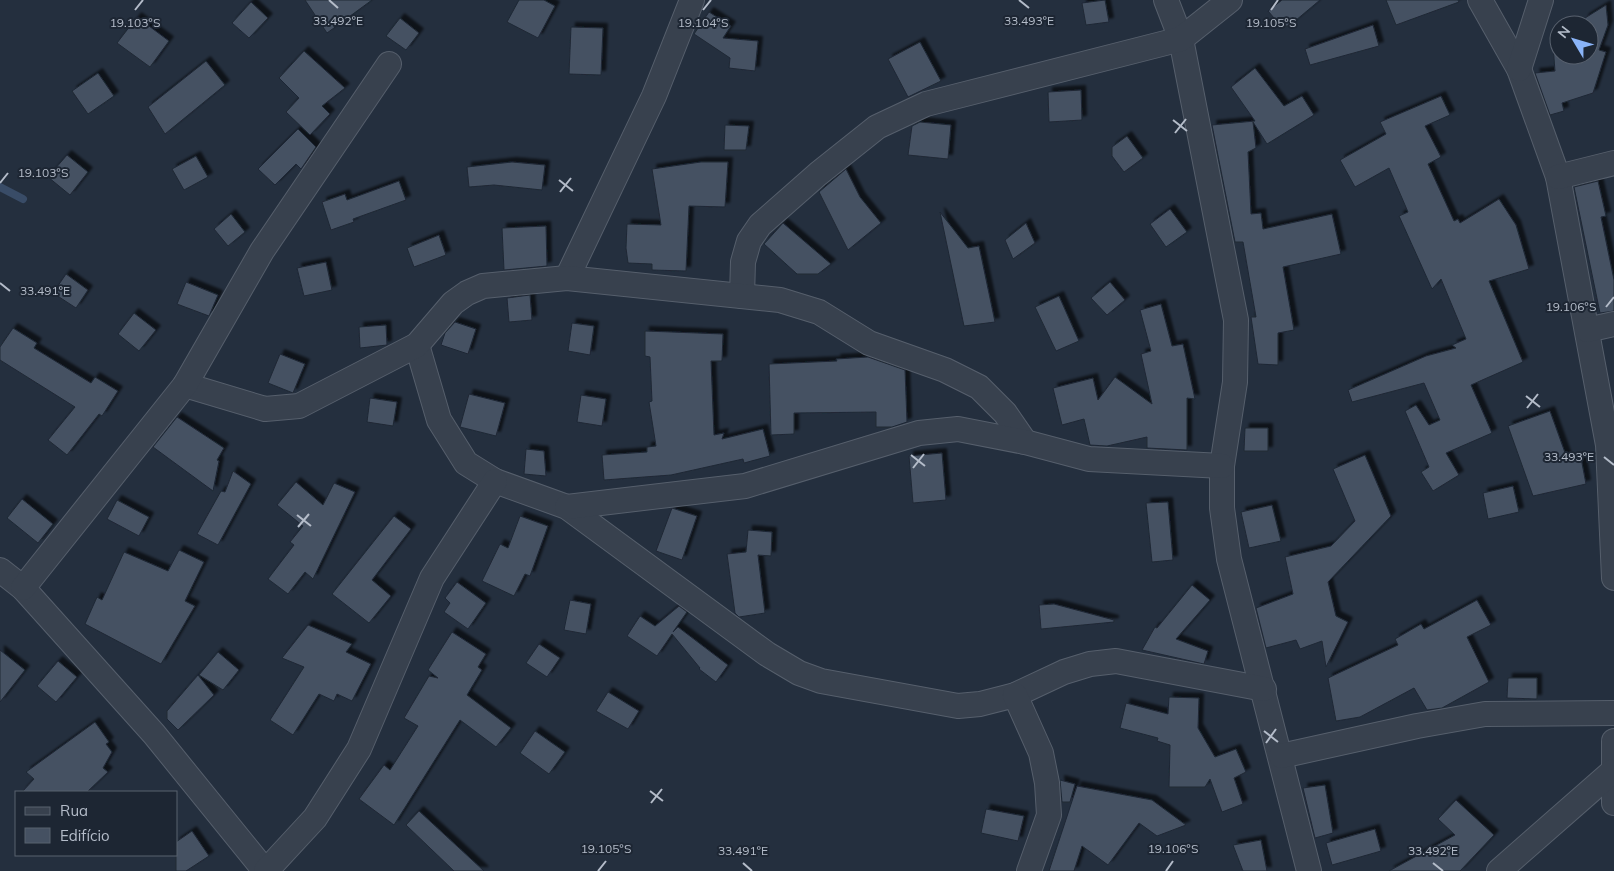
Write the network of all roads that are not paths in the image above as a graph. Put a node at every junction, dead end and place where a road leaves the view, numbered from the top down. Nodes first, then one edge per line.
1 (692, 0) edge
2 (1166, 0) edge
3 (1230, 0) edge
4 (1480, 0) edge
5 (1542, 0) edge
6 (1181, 39) junction
7 (389, 64) dead end
8 (1519, 69) junction
9 (1614, 163) edge
10 (1558, 177) junction
11 (567, 278) junction
12 (742, 296) junction
13 (1614, 324) edge
14 (1588, 330) junction
15 (417, 345) junction
16 (185, 385) junction
17 (1025, 442) junction
18 (1222, 466) junction
19 (495, 481) junction
20 (567, 507) junction
21 (0, 570) edge
22 (1614, 578) edge
23 (23, 588) junction
24 (1264, 689) junction
25 (1015, 695) junction
26 (1614, 713) edge
27 (1614, 741) edge
28 (1281, 756) junction
29 (1613, 771) junction
30 (1614, 803) edge
31 (266, 871) edge
32 (1029, 871) edge
33 (1309, 871) edge
34 (1499, 871) edge

1 - 11 street
2 - 6 street
3 - 6 street
4 - 8 street
5 - 8 street
6 - 12 street
6 - 18 street
7 - 16 street
8 - 10 street
9 - 10 street
10 - 14 street
11 - 12 street
11 - 15 street
12 - 17 street
13 - 14 street
14 - 22 street
15 - 16 street
15 - 19 street
16 - 23 street
17 - 18 street
17 - 20 street
18 - 24 street
19 - 20 street
19 - 31 street
20 - 25 street
21 - 23 street
23 - 31 street
24 - 25 street
24 - 28 street
25 - 32 street
26 - 28 street
27 - 29 street
28 - 33 street
29 - 30 street
29 - 34 street

